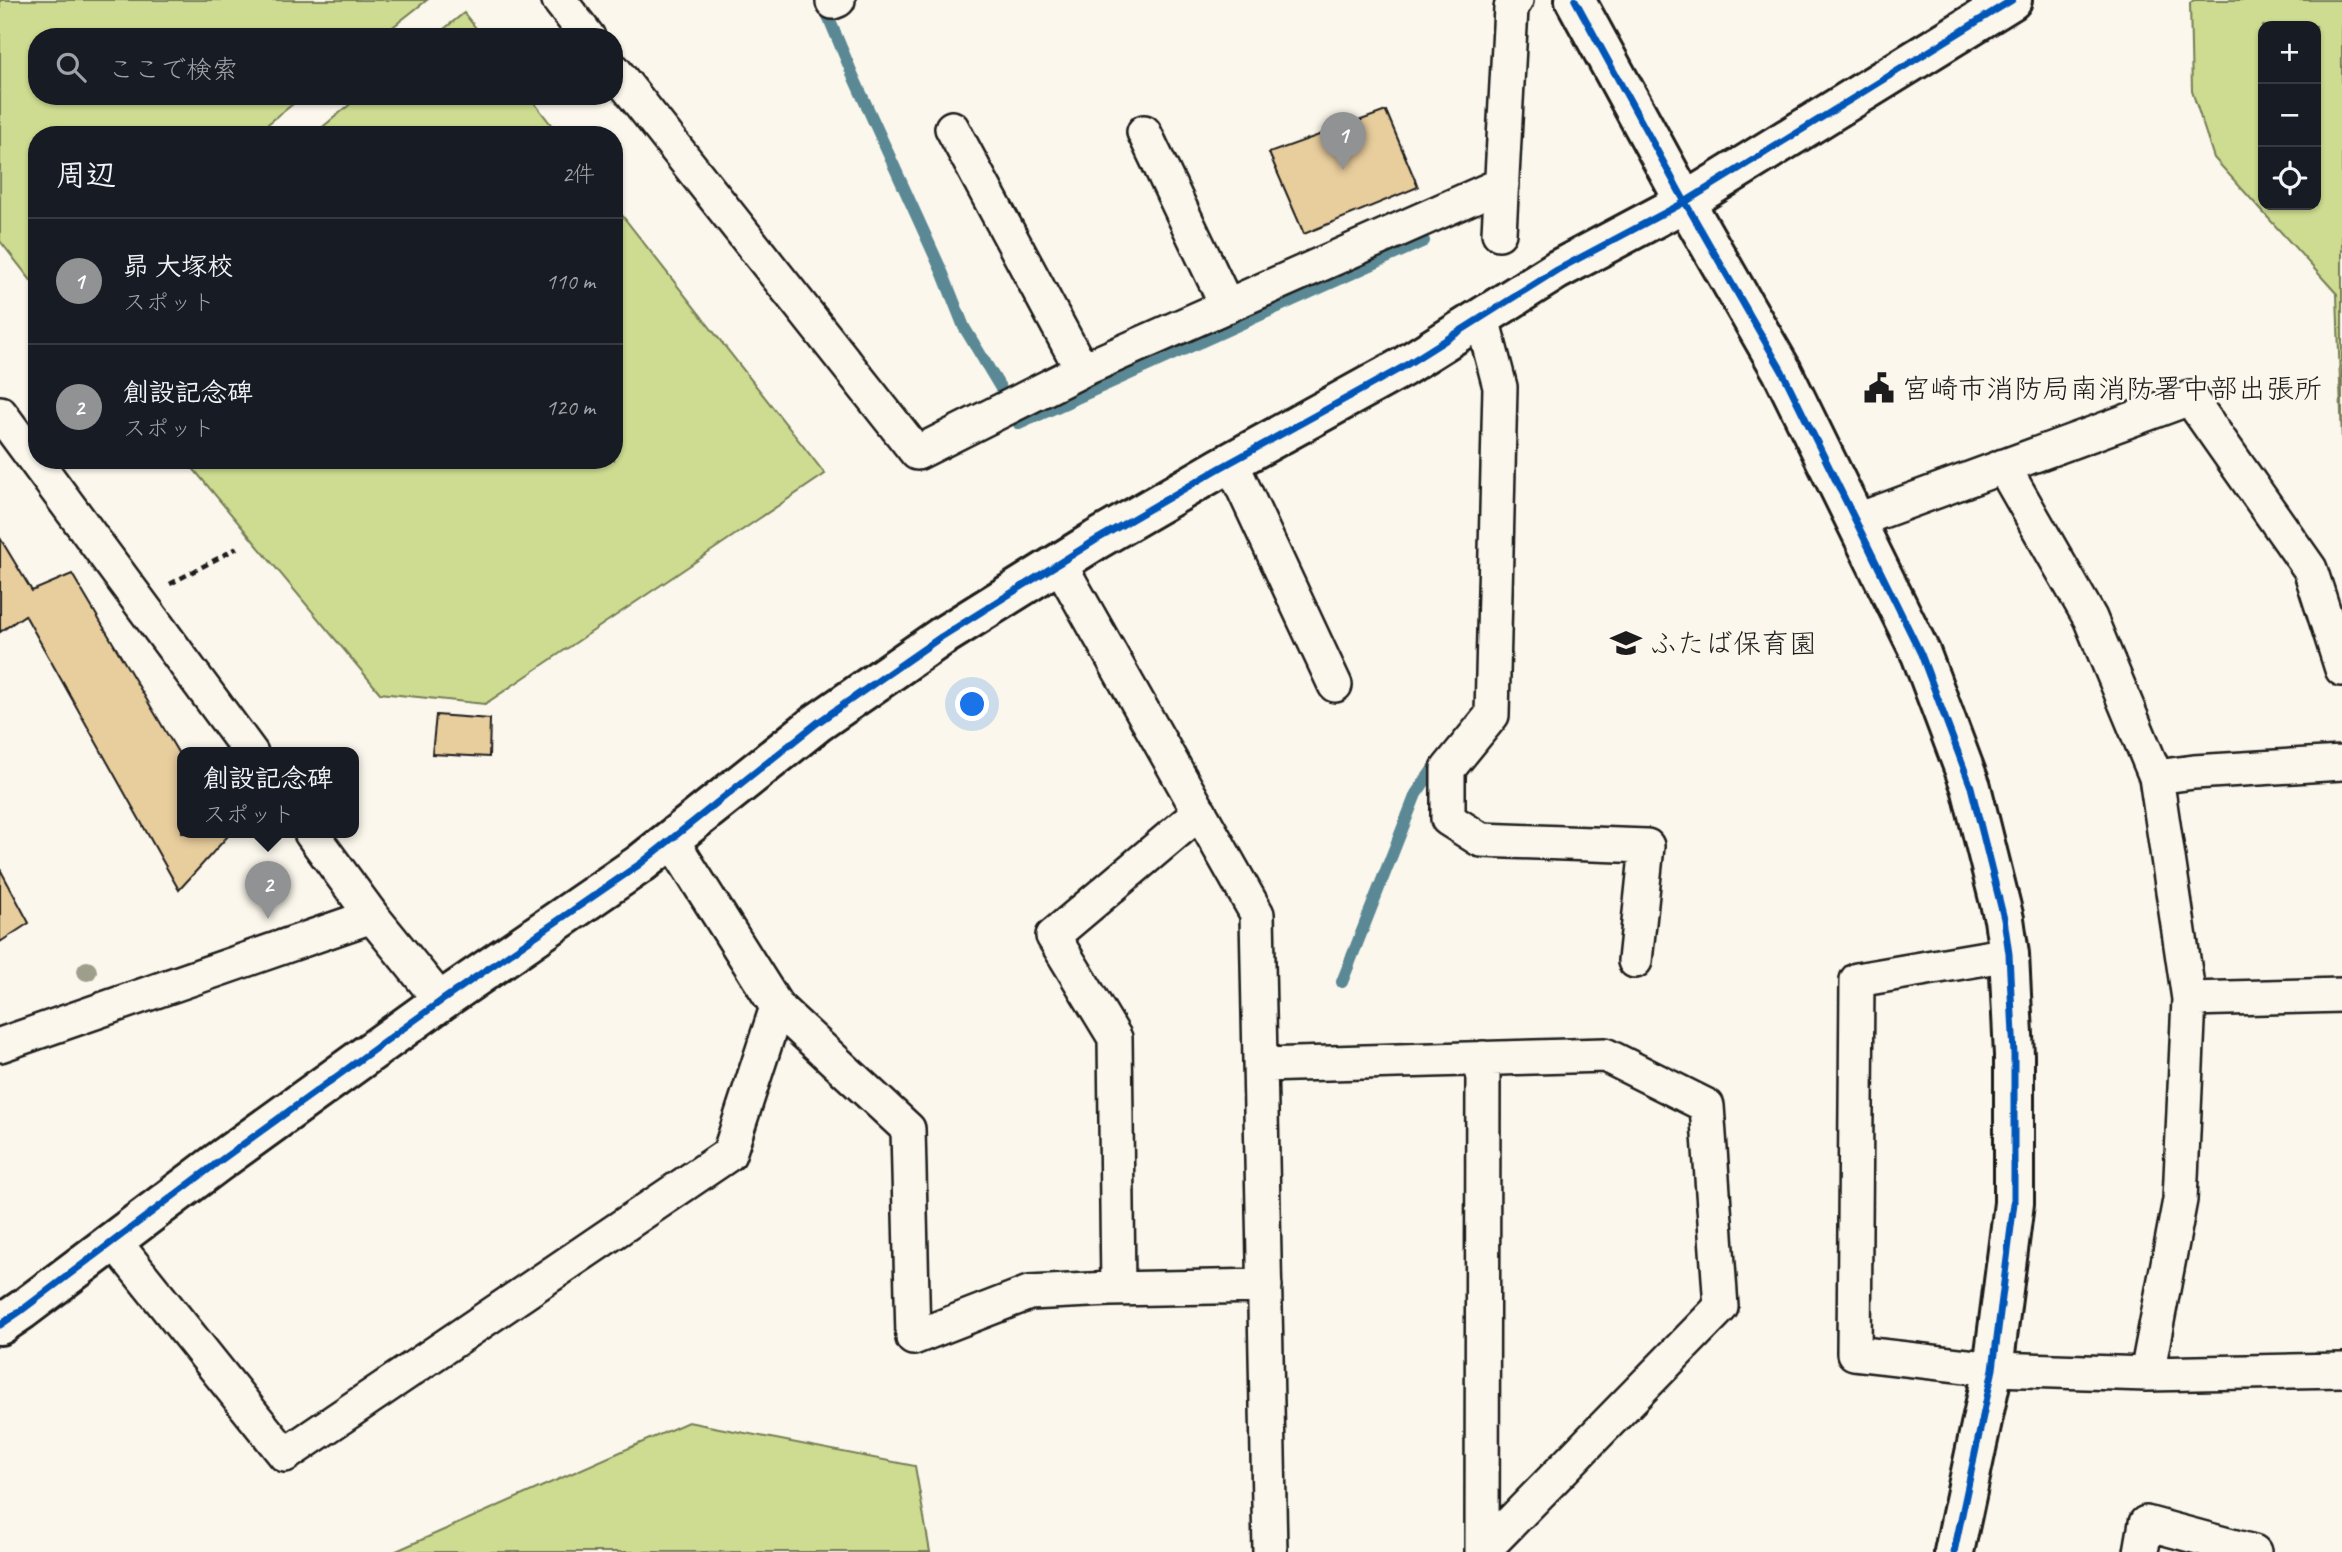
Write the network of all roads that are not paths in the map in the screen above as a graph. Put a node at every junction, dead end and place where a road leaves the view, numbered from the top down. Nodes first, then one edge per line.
1 (559, 0) edge
2 (1516, 0) edge
3 (1575, 0) edge
4 (2012, 0) edge
5 (581, 28) edge
6 (623, 81) edge
7 (951, 128) dead end
8 (1144, 132) dead end
9 (1502, 184) junction
10 (1685, 202) junction
11 (1499, 233) dead end
12 (1227, 306) junction
13 (1482, 318) junction
14 (1082, 370) junction
15 (0, 413) edge
16 (28, 451) edge
17 (1231, 462) junction
18 (2003, 466) junction
19 (41, 469) edge
20 (1855, 521) junction
21 (1059, 563) junction
22 (2342, 669) edge
23 (1335, 685) dead end
24 (247, 747) edge
25 (2342, 763) edge
26 (2156, 777) junction
27 (1200, 812) junction
28 (315, 838) edge
29 (671, 839) junction
30 (372, 916) junction
31 (2009, 954) junction
32 (1635, 961) dead end
33 (2342, 995) edge
34 (2189, 999) junction
35 (441, 1001) junction
36 (776, 1007) junction
37 (0, 1045) edge
38 (1483, 1059) junction
39 (1261, 1065) junction
40 (114, 1241) junction
41 (1265, 1286) junction
42 (1118, 1288) junction
43 (0, 1325) edge
44 (1993, 1369) junction
45 (2342, 1370) edge
46 (2147, 1374) junction
47 (1270, 1552) edge
48 (1482, 1552) edge
49 (1954, 1552) edge
50 (2141, 1552) edge
51 (2254, 1552) edge

1 - 5 street
2 - 9 street
3 - 10 street
4 - 10 street
6 - 14 street
7 - 14 street
8 - 12 street
9 - 11 street
9 - 12 street
10 - 13 street
10 - 20 street
12 - 14 street
13 - 17 street
13 - 32 street
15 - 16 street
17 - 21 street
17 - 23 street
18 - 20 street
18 - 22 street
18 - 26 street
19 - 24 street
20 - 31 street
21 - 27 street
21 - 29 street
25 - 26 street
26 - 34 street
27 - 39 street
27 - 42 street
28 - 30 street
29 - 35 street
29 - 36 street
30 - 35 street
30 - 37 street
31 - 44 street
31 - 44 street
33 - 34 street
34 - 46 street
35 - 40 street
36 - 40 street
36 - 42 street
38 - 39 street
38 - 48 street
38 - 48 street
39 - 41 street
40 - 43 street
41 - 42 street
41 - 47 street
44 - 46 street
44 - 49 street
45 - 46 street
50 - 51 street

